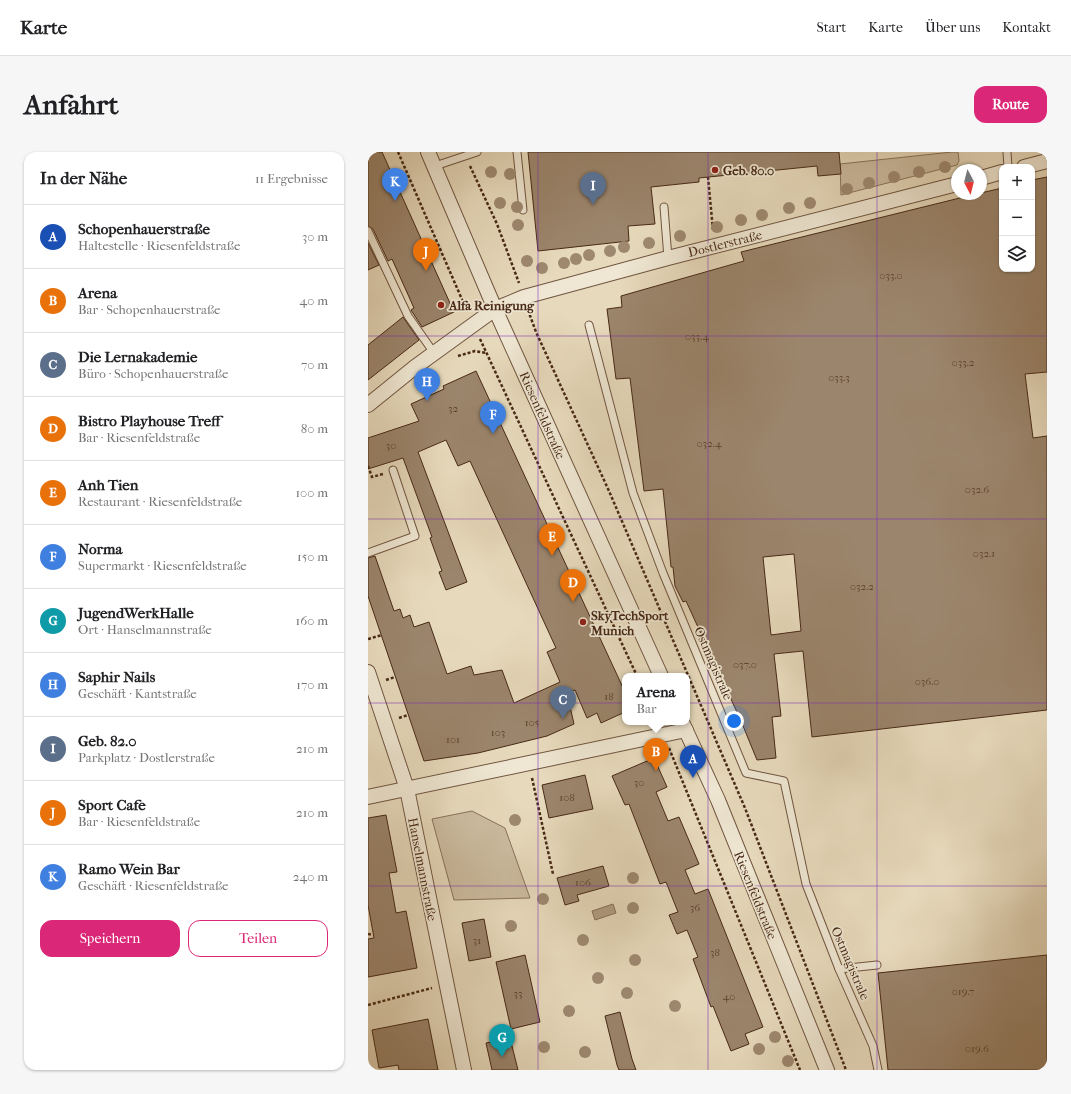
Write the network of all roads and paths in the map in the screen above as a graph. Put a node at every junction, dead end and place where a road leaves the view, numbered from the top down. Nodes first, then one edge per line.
1 (398, 152) edge
2 (428, 152) edge
3 (477, 152) edge
4 (517, 152) edge
5 (1007, 152) edge
6 (465, 156) junction
7 (1047, 161) edge
8 (1008, 164) edge
9 (1035, 164) edge
10 (435, 166) junction
11 (999, 173) edge
12 (987, 176) edge
13 (708, 177) dead end
14 (951, 186) edge
15 (664, 207) dead end
16 (523, 210) dead end
17 (368, 231) edge
18 (713, 232) dead end
19 (668, 258) junction
20 (524, 297) junction
21 (495, 309) junction
22 (473, 325) junction
23 (588, 325) dead end
24 (434, 353) junction
25 (368, 405) edge
26 (368, 466) edge
27 (393, 470) joint
28 (368, 553) edge
29 (382, 635) dead end
30 (368, 639) edge
31 (368, 672) edge
32 (636, 673) edge
33 (660, 673) edge
34 (686, 673) edge
35 (690, 683) edge
36 (684, 726) edge
37 (664, 735) junction
38 (680, 760) dead end
39 (675, 762) junction
40 (529, 764) junction
41 (407, 789) junction
42 (368, 797) edge
43 (696, 798) dead end
44 (691, 801) junction
45 (553, 874) dead end
46 (368, 934) edge
47 (373, 935) dead end
48 (877, 965) dead end
49 (839, 969) junction
50 (446, 985) junction
51 (368, 1005) edge
52 (464, 1070) edge
53 (800, 1070) edge
54 (827, 1070) edge
55 (846, 1070) edge
56 (878, 1070) edge

1 - 22 path
2 - 10 street, Riesenfeldstraße
3 - 6 lane
4 - 16 lane
5 - 8 lane
6 - 10 lane
6 - 20 path
7 - 9 street
10 - 21 street, Riesenfeldstraße
11 - 12 street
13 - 18 path
14 - 19 street, Dostlerstraße
15 - 19 lane
17 - 24 lane
19 - 20 street, Dostlerstraße
20 - 21 street, Dostlerstraße
20 - 34 path
21 - 22 street, Dostlerstraße
21 - 33 street, Riesenfeldstraße
22 - 24 street, Dostlerstraße
22 - 32 path
23 - 49 lane, Ostmagistrale
24 - 25 street, Dostlerstraße
26 - 27 path
27 - 28 lane
29 - 30 path
31 - 41 street, Hanselmannstraße
35 - 55 path
36 - 37 street
36 - 54 street, Riesenfeldstraße
37 - 39 path
37 - 40 street
38 - 39 path
39 - 44 path
40 - 41 street
40 - 45 path
41 - 42 street
41 - 50 street, Hanselmannstraße
43 - 44 path
44 - 53 path
46 - 47 path
48 - 49 lane
49 - 56 lane, Ostmagistrale
50 - 51 path
50 - 52 street, Hanselmannstraße

